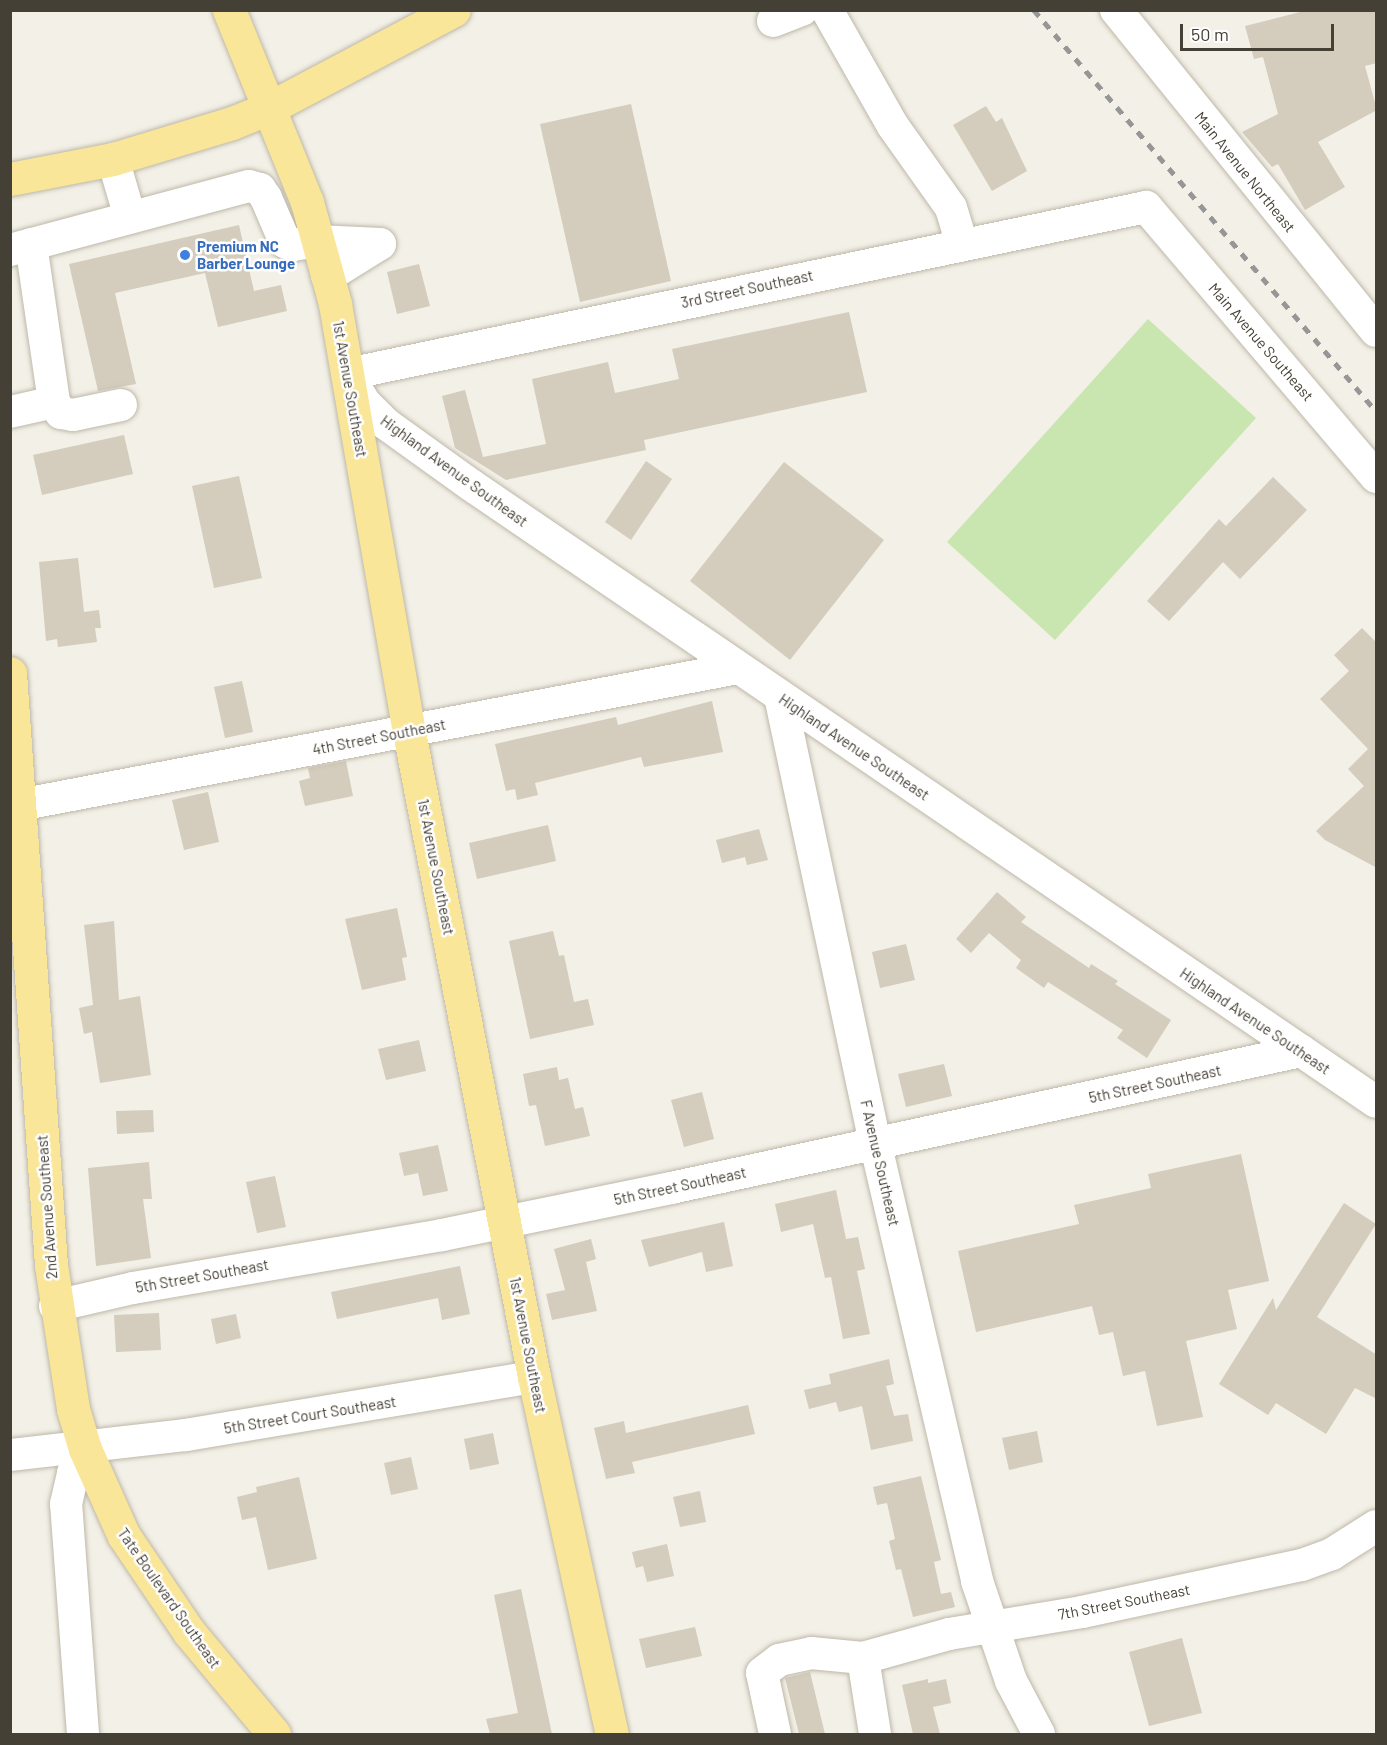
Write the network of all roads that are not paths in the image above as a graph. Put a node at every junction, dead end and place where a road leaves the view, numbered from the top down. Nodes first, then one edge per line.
1 (229, 10) edge
2 (454, 10) edge
3 (826, 10) edge
4 (1116, 10) edge
5 (269, 108) junction
6 (113, 159) junction
7 (10, 179) edge
8 (1146, 207) joint
9 (129, 217) junction
10 (317, 241) junction
11 (962, 245) junction
12 (21, 247) edge
13 (327, 277) junction
14 (1377, 331) edge
15 (348, 374) junction
16 (54, 402) junction
17 (122, 405) dead end
18 (10, 412) edge
19 (1377, 477) edge
20 (738, 668) junction
21 (10, 673) edge
22 (780, 696) junction
23 (409, 732) junction
24 (19, 805) junction
25 (1301, 1051) junction
26 (1377, 1102) edge
27 (876, 1146) junction
28 (504, 1222) junction
29 (55, 1306) junction
30 (534, 1377) junction
31 (85, 1449) junction
32 (10, 1455) edge
33 (1377, 1526) edge
34 (991, 1628) junction
35 (862, 1658) junction
36 (82, 1734) edge
37 (274, 1734) edge
38 (612, 1734) edge
39 (775, 1734) edge
40 (875, 1734) edge
41 (1039, 1734) edge

1 - 5 main road, 1st Avenue Southeast
2 - 5 main road
3 - 11 street
4 - 14 street, Main Avenue Northeast
5 - 6 main road
5 - 10 main road, 1st Avenue Southeast
6 - 7 main road
6 - 9 street
8 - 11 street, 3rd Street Southeast
8 - 19 street, Main Avenue Southeast
9 - 10 street
9 - 12 street
10 - 13 main road, 1st Avenue Southeast
10 - 13 street
11 - 15 street, 3rd Street Southeast
12 - 16 street
13 - 15 main road, 1st Avenue Southeast
15 - 20 street, Highland Avenue Southeast
15 - 23 main road, 1st Avenue Southeast
16 - 17 street
16 - 18 street
20 - 22 street, Highland Avenue Southeast
20 - 23 street, 4th Street Southeast
21 - 24 main road, 2nd Avenue Southeast
22 - 25 street, Highland Avenue Southeast
22 - 27 street, F Avenue Southeast
23 - 24 street, 4th Street Southeast
23 - 28 main road, 1st Avenue Southeast
24 - 29 main road, 2nd Avenue Southeast
25 - 26 street, Highland Avenue Southeast
25 - 27 street, 5th Street Southeast
27 - 28 street, 5th Street Southeast
27 - 34 street, F Avenue Southeast
28 - 29 street, 5th Street Southeast
28 - 30 main road, 1st Avenue Southeast
29 - 31 main road, 2nd Avenue Southeast
30 - 31 street, 5th Street Court Southeast
30 - 38 main road, 1st Avenue Southeast
31 - 32 street
31 - 36 street
31 - 37 main road, Tate Boulevard Southeast
33 - 34 street, 7th Street Southeast
34 - 35 street, 7th Street Southeast
34 - 41 street, F Avenue Southeast
35 - 39 street, 7th Street Southeast
35 - 40 street

